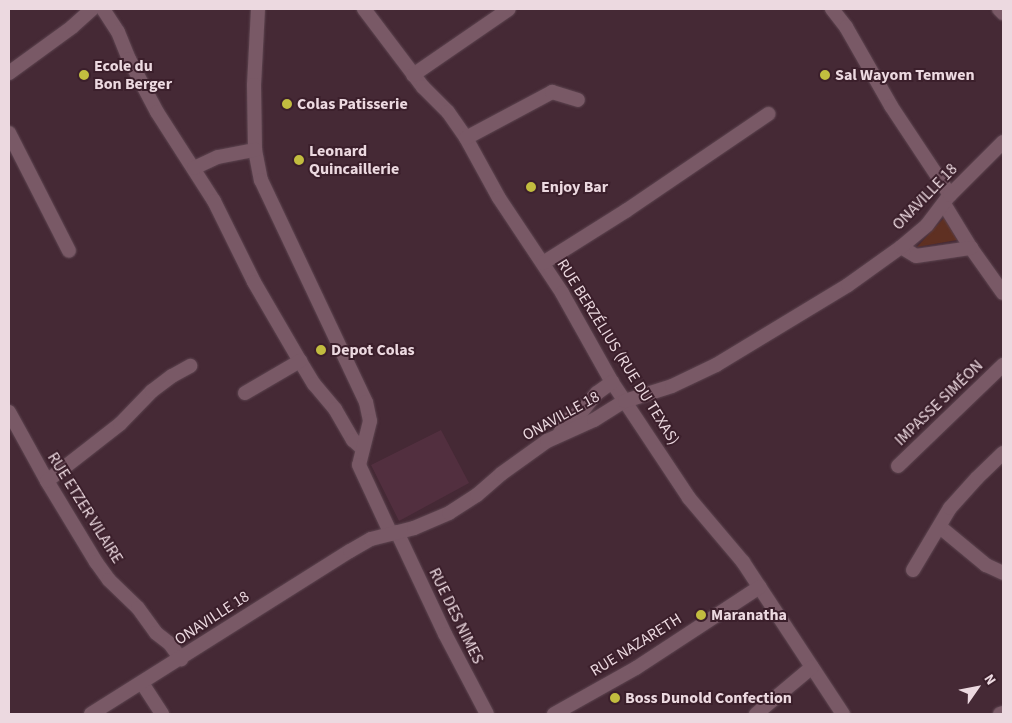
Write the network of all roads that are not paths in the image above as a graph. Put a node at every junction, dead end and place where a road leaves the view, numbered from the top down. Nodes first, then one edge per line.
1 (92, 9) edge
2 (102, 9) edge
3 (258, 9) edge
4 (364, 9) edge
5 (509, 9) edge
6 (832, 9) edge
7 (1000, 9) edge
8 (1003, 13) edge
9 (9, 73) edge
10 (413, 75) junction
11 (578, 100) dead end
12 (768, 114) dead end
13 (9, 133) edge
14 (466, 138) junction
15 (1003, 142) edge
16 (255, 150) junction
17 (194, 168) junction
18 (947, 200) junction
19 (901, 247) junction
20 (971, 248) junction
21 (69, 251) dead end
22 (543, 263) junction
23 (1003, 293) edge
24 (300, 361) junction
25 (190, 366) dead end
26 (1003, 366) edge
27 (612, 382) junction
28 (245, 393) dead end
29 (624, 401) junction
30 (9, 412) edge
31 (559, 435) junction
32 (362, 448) junction
33 (1003, 453) edge
34 (898, 466) dead end
35 (47, 481) junction
36 (940, 526) junction
37 (394, 533) junction
38 (913, 570) dead end
39 (1003, 573) edge
40 (760, 587) junction
41 (181, 659) junction
42 (812, 667) junction
43 (142, 682) junction
44 (91, 714) edge
45 (162, 714) edge
46 (487, 714) edge
47 (554, 714) edge
48 (756, 714) edge
49 (843, 714) edge

1 - 9 street
2 - 17 street
3 - 16 street, RUE DES NIMES
4 - 10 street, RUE BERZÉLIUS (RUE DU TEXAS)
5 - 10 street
6 - 18 street
7 - 8 street
10 - 14 street, RUE BERZÉLIUS (RUE DU TEXAS)
11 - 14 street
12 - 22 street
13 - 21 street
14 - 22 street, RUE BERZÉLIUS (RUE DU TEXAS)
15 - 18 street, ONAVILLE 18
16 - 17 street
16 - 32 street, RUE DES NIMES
17 - 24 street
18 - 19 street, ONAVILLE 18
18 - 20 street
19 - 20 street
19 - 29 street, ONAVILLE 18
20 - 23 street
22 - 27 street, RUE BERZÉLIUS (RUE DU TEXAS)
24 - 28 street
24 - 32 street
25 - 35 street
26 - 34 street, IMPASSE SIMÉON
27 - 29 street, RUE BERZÉLIUS (RUE DU TEXAS)
27 - 31 street
29 - 31 street, ONAVILLE 18
29 - 40 street, RUE BERZÉLIUS (RUE DU TEXAS)
30 - 35 street, RUE ETZER VILAIRE
31 - 37 street, ONAVILLE 18
32 - 37 street, RUE DES NIMES
33 - 36 street
35 - 41 street, RUE ETZER VILAIRE
36 - 38 street
36 - 39 street
37 - 41 street, ONAVILLE 18
37 - 46 street, RUE DES NIMES
40 - 42 street, RUE BERZÉLIUS (RUE DU TEXAS)
40 - 47 street, RUE NAZARETH
41 - 43 street, ONAVILLE 18
42 - 48 street
42 - 49 street, RUE BERZÉLIUS (RUE DU TEXAS)
43 - 44 street, ONAVILLE 18
43 - 45 street

